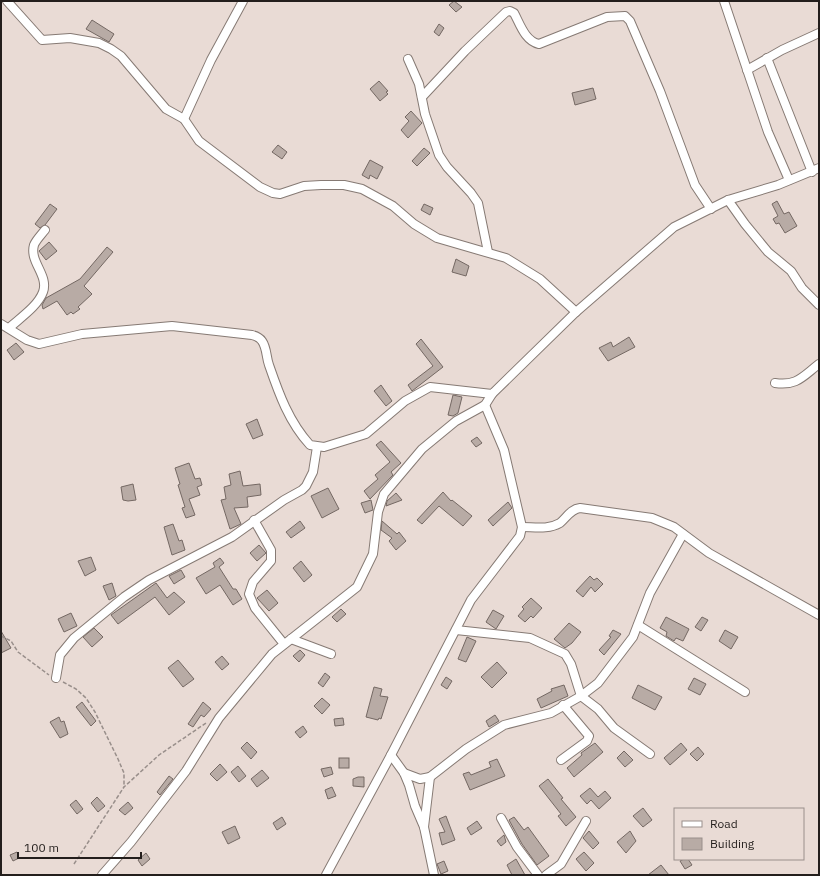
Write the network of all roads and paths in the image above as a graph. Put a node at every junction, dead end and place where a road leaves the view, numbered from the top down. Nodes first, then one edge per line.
1 (7, 1) edge
2 (243, 1) edge
3 (724, 1) edge
4 (819, 33) edge
5 (767, 58) junction
6 (408, 59) dead end
7 (747, 70) junction
8 (422, 97) junction
9 (184, 119) junction
10 (816, 170) edge
11 (789, 180) junction
12 (728, 200) junction
13 (712, 209) junction
14 (45, 230) dead end
15 (488, 252) junction
16 (819, 305) edge
17 (576, 312) junction
18 (1, 324) edge
19 (9, 328) junction
20 (819, 364) edge
21 (775, 383) dead end
22 (492, 394) junction
23 (485, 405) junction
24 (317, 447) junction
25 (254, 520) junction
26 (522, 527) junction
27 (683, 534) junction
28 (819, 615) edge
29 (638, 625) junction
30 (456, 630) junction
31 (1, 636) edge
32 (288, 641) junction
33 (331, 654) dead end
34 (56, 678) junction
35 (745, 692) dead end
36 (581, 696) junction
37 (563, 705) junction
38 (219, 718) junction
39 (650, 754) dead end
40 (391, 755) junction
41 (561, 760) dead end
42 (404, 773) junction
43 (430, 777) junction
44 (124, 787) junction
45 (501, 818) dead end
46 (586, 822) dead end
47 (424, 827) junction
48 (74, 864) dead end
49 (102, 875) edge
50 (326, 875) edge
51 (434, 875) edge
52 (538, 875) edge
53 (546, 875) edge

1 - 9 street
2 - 9 street
3 - 7 street
4 - 5 street
5 - 7 street
5 - 10 street
6 - 8 street
7 - 11 street
8 - 13 street
8 - 15 street
9 - 15 street
10 - 11 street
11 - 12 street
12 - 13 street
12 - 16 street
13 - 17 street
14 - 19 street
15 - 17 street
17 - 22 street
18 - 19 street
19 - 24 street
20 - 21 street
22 - 23 street
22 - 24 street
23 - 26 street
23 - 32 street
24 - 25 street
25 - 32 street
25 - 34 street
26 - 27 street
26 - 30 street
27 - 28 street
27 - 29 street
29 - 35 street
29 - 36 street
30 - 36 street
30 - 40 street
31 - 34 path
32 - 33 street
32 - 38 street
34 - 44 path
36 - 37 street
36 - 39 street
37 - 41 street
37 - 43 street
38 - 44 path
38 - 49 street
40 - 42 street
40 - 50 street
42 - 43 street
42 - 47 street
43 - 47 street
44 - 48 path
45 - 52 street
46 - 53 street
47 - 51 street

